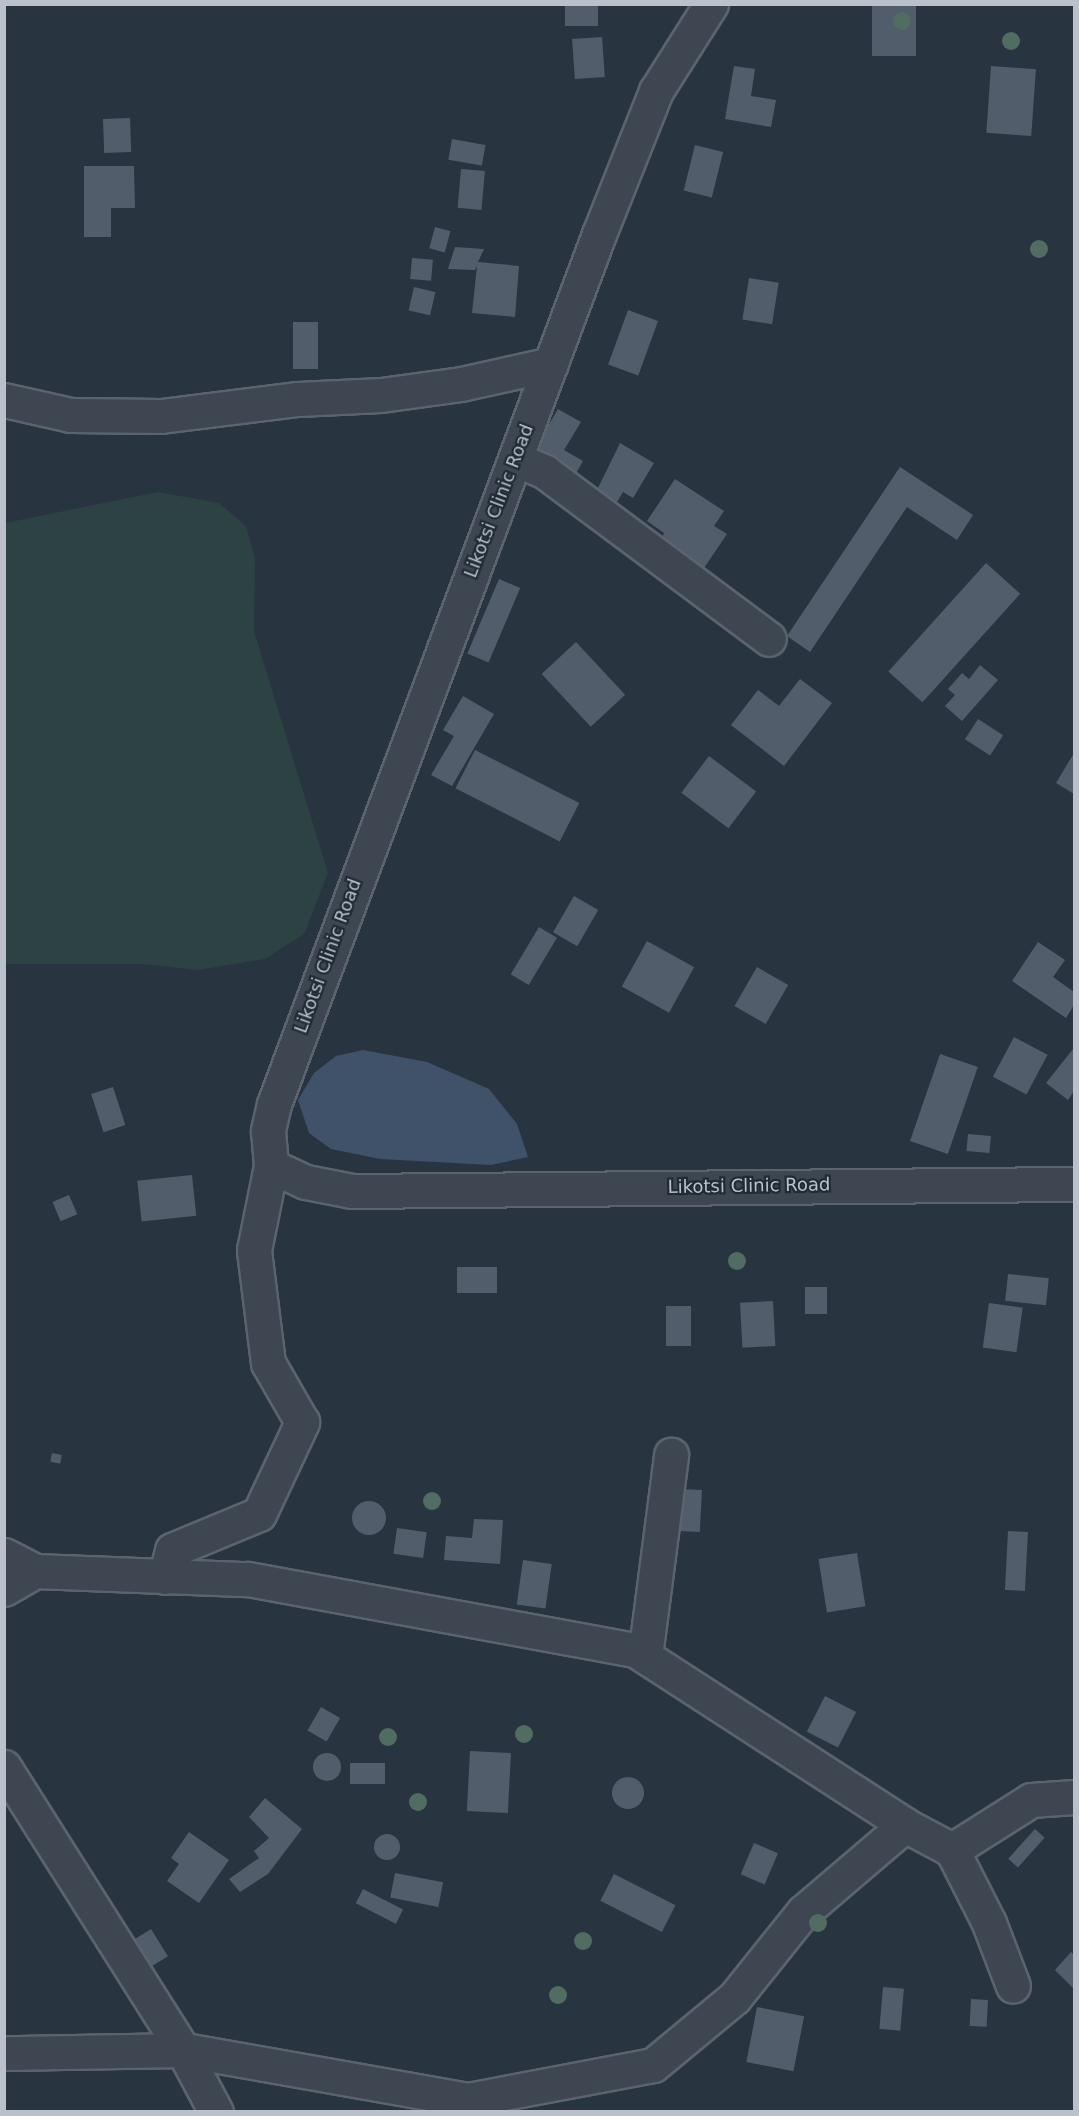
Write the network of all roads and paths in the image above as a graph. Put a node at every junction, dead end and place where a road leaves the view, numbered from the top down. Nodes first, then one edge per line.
1 (711, 4) edge
2 (551, 364) junction
3 (4, 400) edge
4 (515, 459) junction
5 (769, 639) dead end
6 (271, 1166) junction
7 (1074, 1184) edge
8 (671, 1455) dead end
9 (4, 1555) edge
10 (35, 1571) junction
11 (165, 1577) junction
12 (4, 1589) edge
13 (645, 1656) junction
14 (4, 1767) edge
15 (1074, 1797) edge
16 (905, 1825) junction
17 (952, 1850) junction
18 (1013, 1986) dead end
19 (183, 2050) junction
20 (4, 2053) edge
21 (465, 2106) edge
22 (216, 2112) edge

1 - 2 street, Likotsi Clinic Road
2 - 3 street
2 - 4 street, Likotsi Clinic Road
4 - 5 street
4 - 6 street, Likotsi Clinic Road
6 - 7 street, Likotsi Clinic Road
6 - 11 street
8 - 13 street
9 - 10 street
10 - 11 street
10 - 12 street
11 - 13 street
13 - 16 street
14 - 19 street
15 - 17 street
16 - 17 street
16 - 21 street
17 - 18 street
19 - 20 street
19 - 21 street
19 - 22 street

